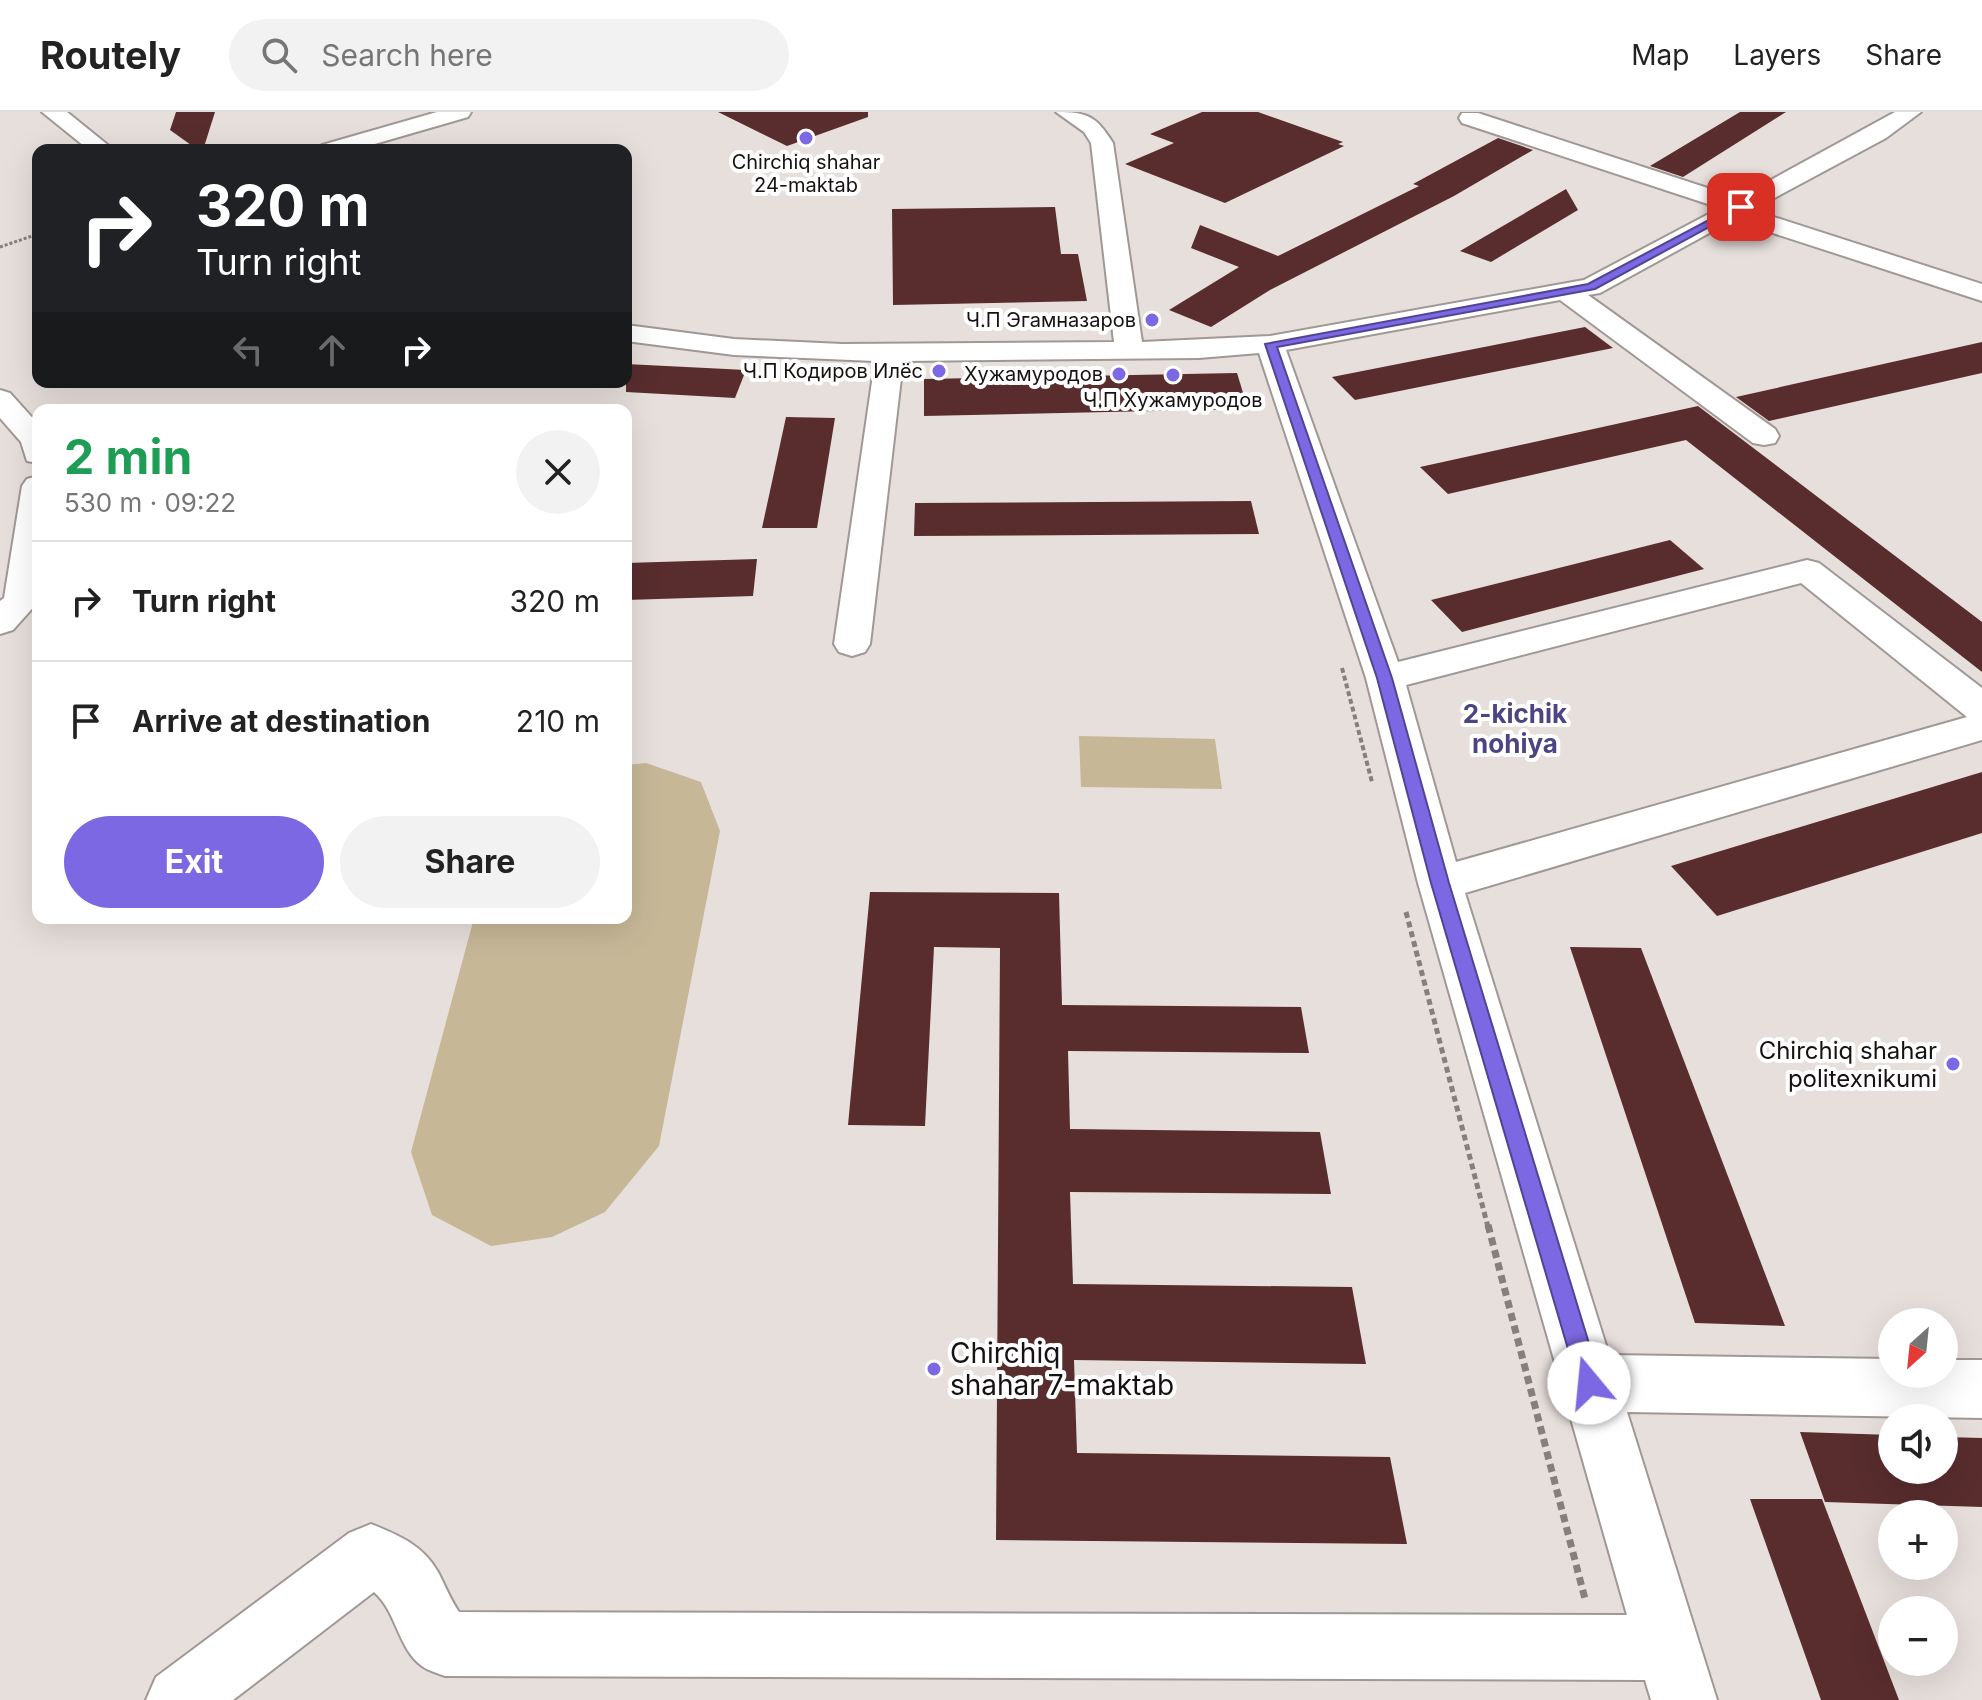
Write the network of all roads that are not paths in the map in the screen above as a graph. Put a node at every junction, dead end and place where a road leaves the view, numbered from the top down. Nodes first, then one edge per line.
1 (53, 112) edge
2 (460, 112) edge
3 (1910, 112) edge
4 (1087, 117) edge
5 (1470, 118) dead end
6 (95, 144) edge
7 (351, 144) edge
8 (1737, 210) junction
9 (1566, 292) junction
10 (1982, 293) edge
11 (632, 334) edge
12 (1270, 344) junction
13 (1129, 351) junction
14 (890, 353) junction
15 (0, 399) edge
16 (32, 436) edge
17 (1764, 436) dead end
18 (32, 527) edge
19 (0, 622) edge
20 (852, 644) dead end
21 (1385, 678) junction
22 (1982, 708) edge
23 (1982, 726) edge
24 (1422, 896) junction
25 (1589, 1383) junction
26 (1982, 1389) edge
27 (1676, 1674) edge
28 (179, 1700) edge

1 - 6 street
2 - 7 street
3 - 8 street
4 - 13 street
5 - 8 street
8 - 9 street
8 - 10 street
9 - 12 street
9 - 17 street
11 - 14 street
12 - 13 street
12 - 21 street
13 - 14 street
14 - 20 street
15 - 16 street
18 - 19 street
21 - 22 street
21 - 24 street
23 - 24 street
24 - 25 street
25 - 26 street
25 - 27 street
27 - 28 street

